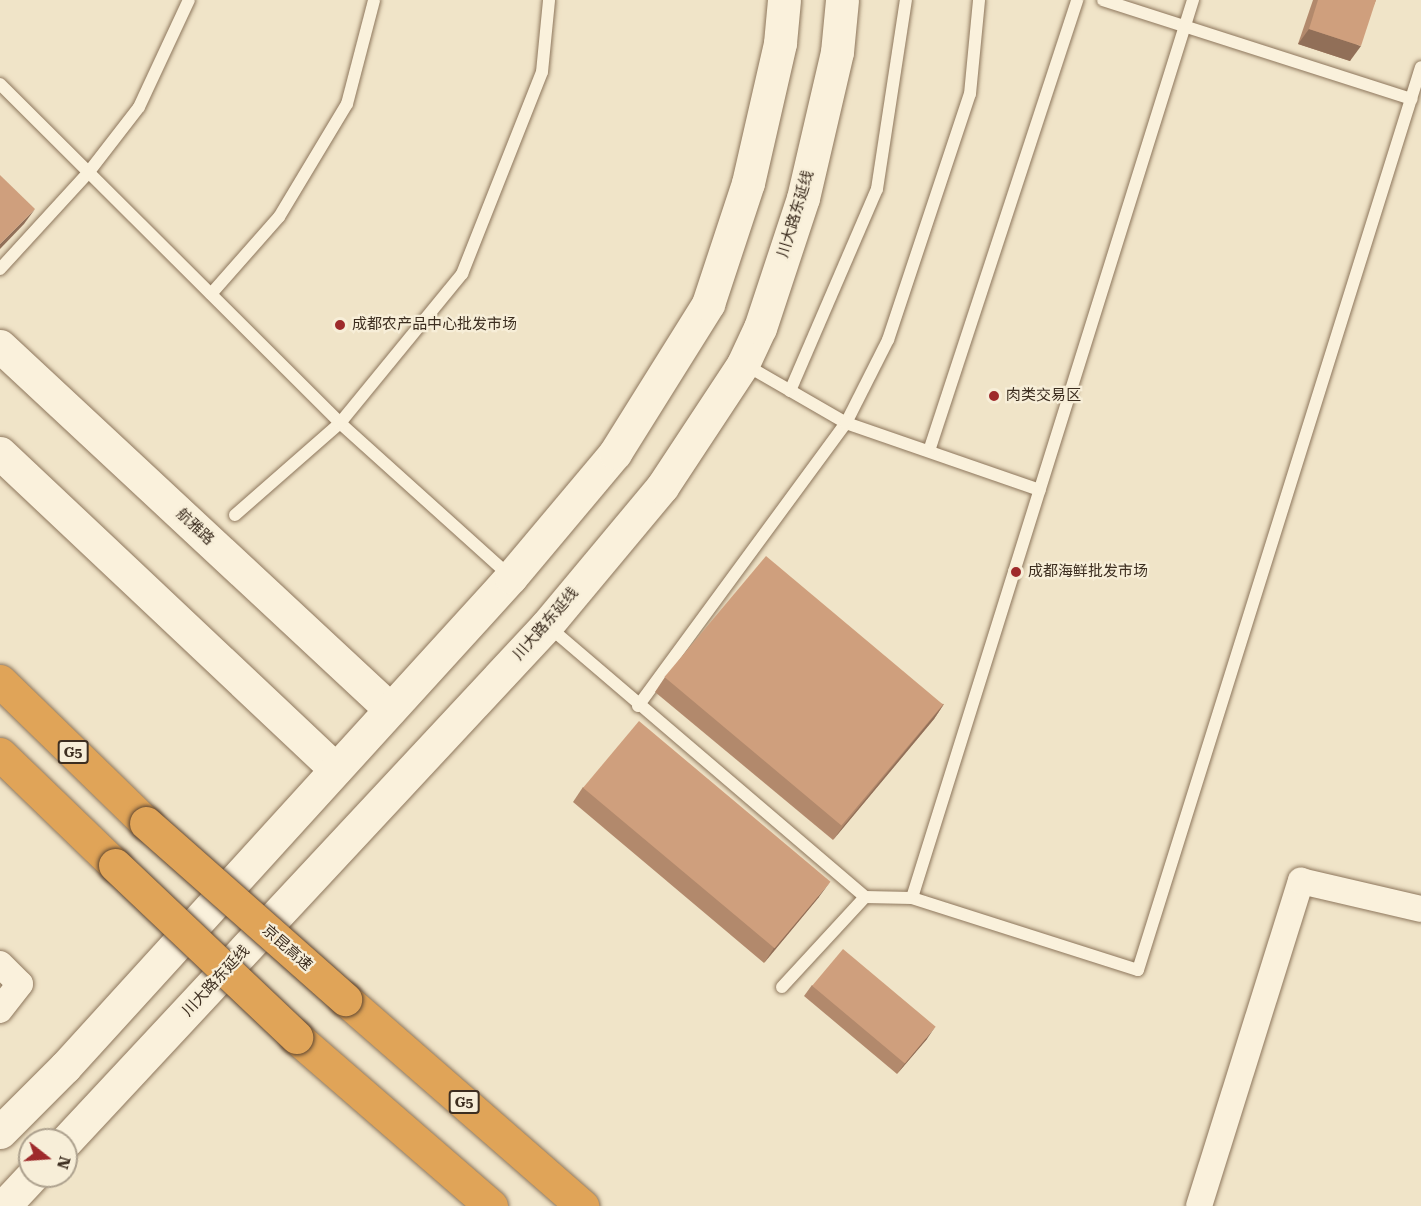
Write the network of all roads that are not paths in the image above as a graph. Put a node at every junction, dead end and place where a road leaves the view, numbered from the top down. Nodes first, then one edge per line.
1 (189, 0) edge
2 (374, 0) edge
3 (549, 0) edge
4 (784, 0) edge
5 (842, 0) edge
6 (906, 0) edge
7 (979, 0) edge
8 (1077, 0) edge
9 (1103, 0) edge
10 (1193, 0) edge
11 (1185, 26) junction
12 (1421, 67) edge
13 (0, 84) edge
14 (1411, 99) junction
15 (88, 173) junction
16 (0, 269) edge
17 (211, 294) junction
18 (0, 346) edge
19 (743, 364) junction
20 (790, 391) junction
21 (340, 423) junction
22 (846, 423) junction
23 (929, 451) junction
24 (0, 453) edge
25 (1040, 490) junction
26 (235, 515) dead end
27 (511, 576) junction
28 (547, 626) junction
29 (0, 681) edge
30 (638, 706) junction
31 (390, 709) junction
32 (0, 754) edge
33 (335, 769) junction
34 (865, 897) junction
35 (912, 898) junction
36 (1421, 909) edge
37 (0, 964) edge
38 (782, 987) dead end
39 (0, 1010) edge
40 (78, 1128) edge
41 (0, 1132) edge
42 (20, 1188) edge
43 (3, 1206) edge
44 (490, 1206) edge
45 (582, 1206) edge
46 (1199, 1206) edge

1 - 15 lane
2 - 17 lane
3 - 21 lane
4 - 27 main road
5 - 19 main road, 川大路东延线
6 - 20 lane
7 - 22 lane
8 - 23 lane
9 - 11 lane
10 - 11 lane
11 - 14 lane
11 - 25 lane
12 - 14 lane
13 - 15 lane
14 - 35 lane
15 - 16 lane
15 - 17 lane
17 - 21 lane
18 - 31 main road, 航雅路
19 - 20 lane
19 - 28 main road, 川大路东延线
20 - 22 lane
21 - 26 lane
21 - 27 lane
22 - 23 lane
22 - 30 lane
23 - 25 lane
24 - 33 main road
25 - 35 lane
27 - 31 main road
28 - 30 lane
28 - 40 main road, 川大路东延线
29 - 45 highway, 京昆高速 / G5, bridge
30 - 34 lane
31 - 33 main road
32 - 44 highway, bridge
33 - 41 main road
34 - 35 lane
34 - 38 lane
36 - 46 street
37 - 39 street
42 - 43 main road

